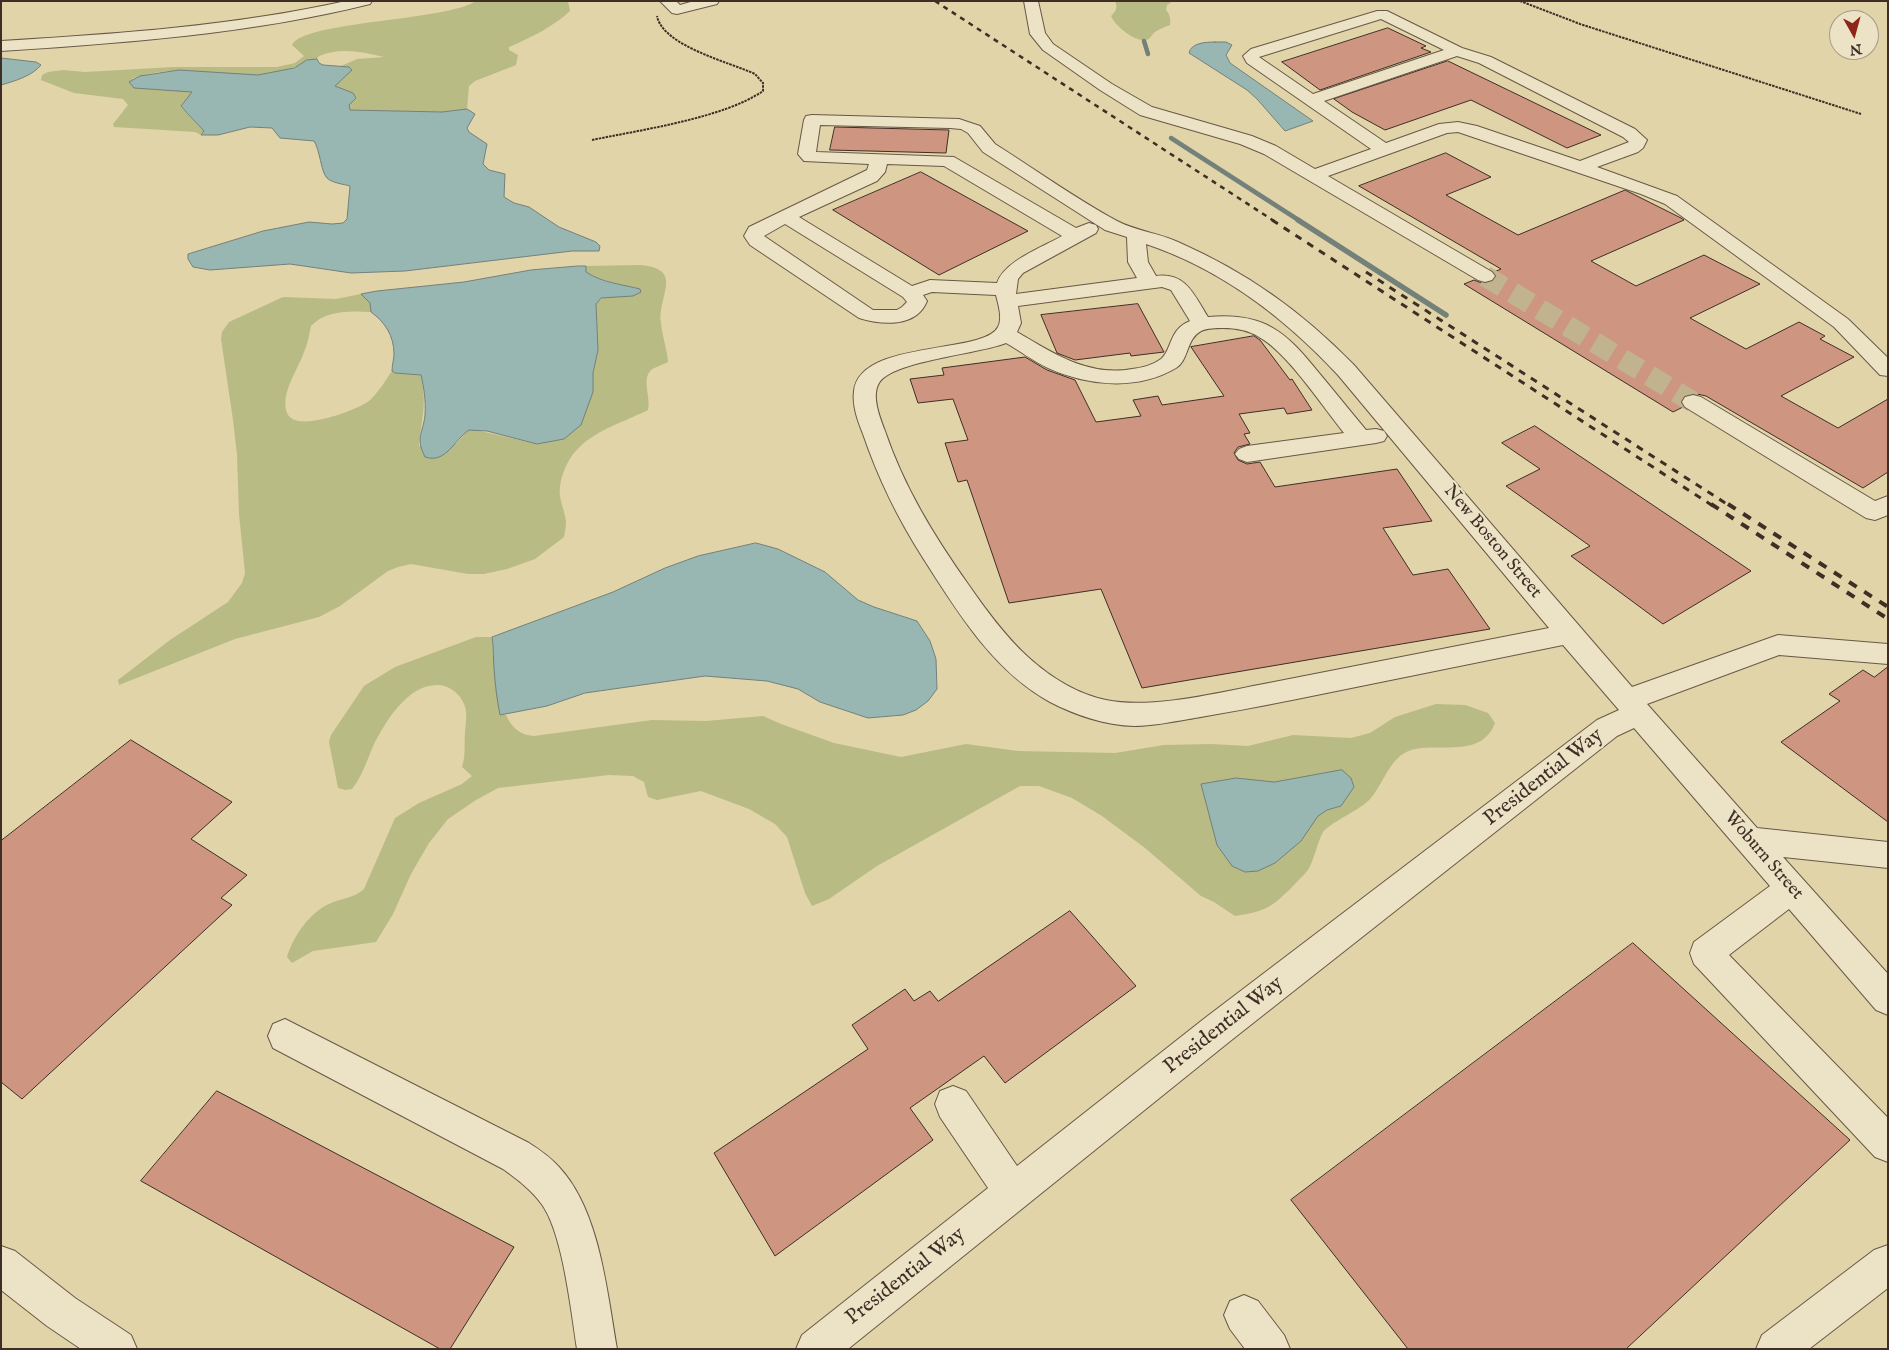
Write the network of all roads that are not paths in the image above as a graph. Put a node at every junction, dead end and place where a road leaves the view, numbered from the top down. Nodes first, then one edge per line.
1 (365, 1) edge
2 (712, 1) edge
3 (1031, 1) edge
4 (671, 5) edge
5 (1, 46) edge
6 (1457, 51) junction
7 (1311, 100) junction
8 (1385, 150) junction
9 (996, 153) junction
10 (879, 159) junction
11 (958, 166) junction
12 (1580, 167) junction
13 (1314, 175) junction
14 (786, 217) junction
15 (1107, 224) junction
16 (1136, 234) junction
17 (1076, 236) junction
18 (1484, 276) tunnel mouth
19 (1149, 282) junction
20 (910, 293) junction
21 (1006, 295) junction
22 (1202, 324) junction
23 (1005, 334) junction
24 (1888, 370) edge
25 (1693, 402) tunnel mouth
26 (1399, 432) junction
27 (1360, 438) junction
28 (1248, 454) dead end
29 (1888, 504) edge
30 (1569, 634) junction
31 (1888, 654) edge
32 (1633, 707) junction
33 (1748, 840) junction
34 (1888, 855) edge
35 (1791, 889) junction
36 (1888, 999) edge
37 (285, 1036) dead end
38 (953, 1104) dead end
39 (1888, 1144) edge
40 (1013, 1192) junction
41 (1, 1265) edge
42 (1883, 1277) edge
43 (1244, 1315) dead end
44 (117, 1349) edge
45 (597, 1349) edge
46 (816, 1349) edge
47 (1270, 1349) edge
48 (1776, 1349) edge

1 - 5 street
2 - 4 street
3 - 13 street
6 - 7 street
6 - 7 street
6 - 12 street
7 - 8 street
8 - 12 street
8 - 13 street
9 - 10 street, New Boston Street
9 - 11 street
9 - 15 street, New Boston Street
10 - 11 street
10 - 14 street
11 - 17 street
12 - 24 street
13 - 18 street
14 - 20 street
14 - 20 street
15 - 16 street, New Boston Street
15 - 17 street
16 - 19 street
16 - 26 street, New Boston Street
17 - 21 street
19 - 21 street
19 - 22 street
20 - 21 street
21 - 23 street
22 - 23 street
22 - 27 street
23 - 30 street
25 - 29 street
26 - 27 street
26 - 30 street, New Boston Street
27 - 28 street
30 - 32 street, New Boston Street
31 - 32 street, Presidential Way
32 - 33 street, Woburn Street
32 - 40 street, Presidential Way
33 - 34 street
33 - 35 street, Woburn Street
35 - 36 street, Woburn Street
35 - 39 street
37 - 45 street
38 - 40 street
40 - 46 street, Presidential Way
41 - 44 street
42 - 48 street
43 - 47 street

